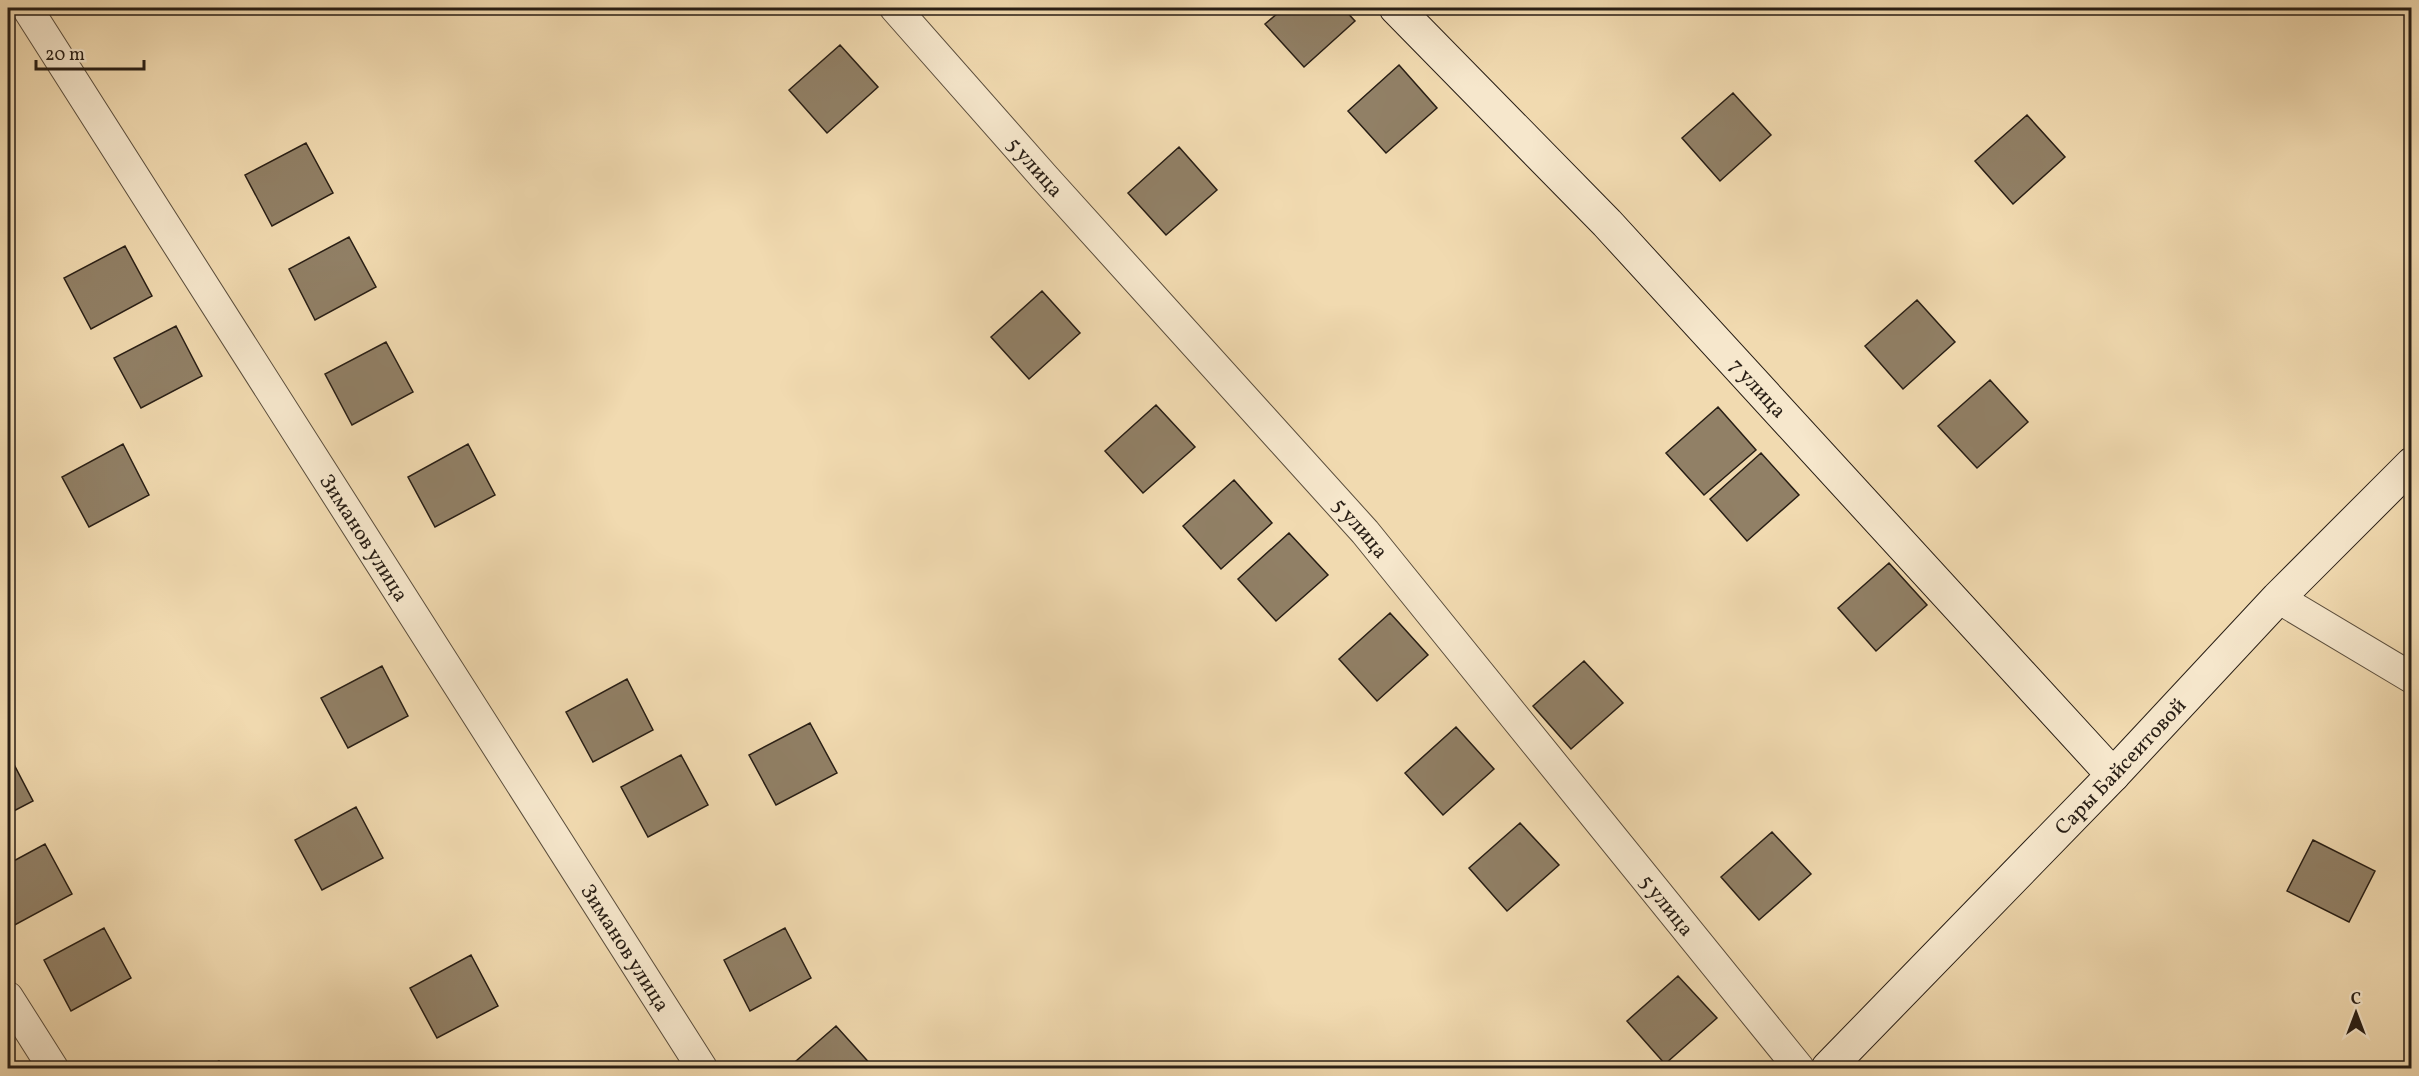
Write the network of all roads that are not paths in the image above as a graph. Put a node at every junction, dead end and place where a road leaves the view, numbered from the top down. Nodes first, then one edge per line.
1 (27, 8) edge
2 (895, 8) edge
3 (1396, 8) edge
4 (2412, 464) edge
5 (2278, 598) junction
6 (2412, 678) edge
7 (2113, 775) junction
8 (8, 997) edge
9 (53, 1068) edge
10 (702, 1068) edge
11 (1799, 1068) edge
12 (1828, 1068) edge

1 - 10 street, Зиманов улица
2 - 11 street, 5 улица
3 - 7 street, 7 улица
4 - 5 street, Сары Байсеитовой
5 - 6 street
5 - 7 street, Сары Байсеитовой
7 - 12 street, Сары Байсеитовой
8 - 9 street

